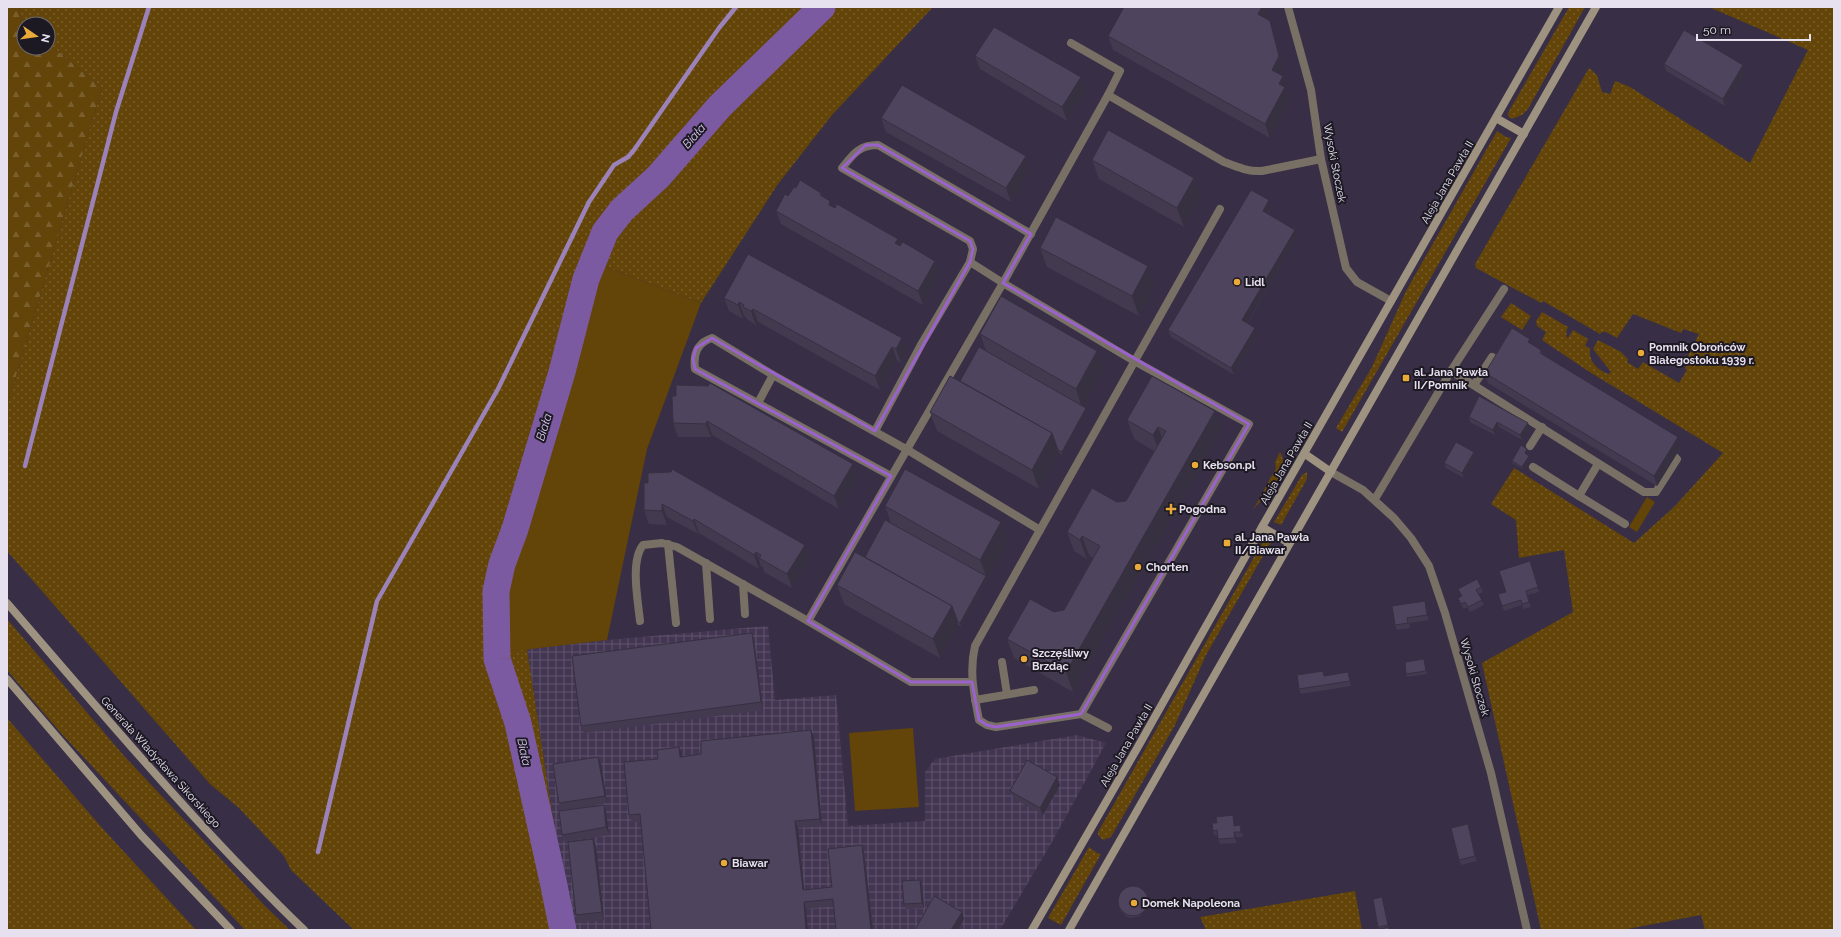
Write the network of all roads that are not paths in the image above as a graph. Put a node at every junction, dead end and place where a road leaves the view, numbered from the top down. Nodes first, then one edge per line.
1 (1288, 7) edge
2 (1559, 7) edge
3 (1596, 7) edge
4 (1071, 43) dead end
5 (1108, 94) junction
6 (1496, 118) junction
7 (1524, 134) junction
8 (1321, 159) junction
9 (1220, 209) dead end
10 (1031, 234) junction
11 (970, 262) junction
12 (1003, 283) junction
13 (1504, 289) dead end
14 (1391, 301) junction
15 (1136, 362) junction
16 (1500, 362) edge
17 (1451, 372) junction
18 (773, 375) junction
19 (1474, 385) junction
20 (758, 403) junction
21 (1542, 427) junction
22 (875, 431) junction
23 (1530, 446) dead end
24 (906, 449) junction
25 (1304, 454) junction
26 (1675, 456) edge
27 (1598, 464) junction
28 (1533, 467) dead end
29 (1331, 472) junction
30 (891, 476) junction
31 (1579, 496) junction
32 (1375, 500) junction
33 (1625, 524) dead end
34 (1262, 527) junction
35 (1040, 530) junction
36 (1289, 543) junction
37 (668, 544) junction
38 (706, 563) junction
39 (743, 584) junction
40 (7, 603) edge
41 (745, 614) dead end
42 (710, 619) dead end
43 (640, 621) dead end
44 (808, 621) junction
45 (676, 623) dead end
46 (1002, 662) dead end
47 (7, 679) edge
48 (972, 682) junction
49 (1034, 690) dead end
50 (1007, 694) junction
51 (975, 700) junction
52 (1081, 714) junction
53 (1108, 728) dead end
54 (231, 930) edge
55 (304, 930) edge
56 (1032, 930) edge
57 (1069, 930) edge
58 (1527, 930) edge

1 - 8 street, Wysoki Stoczek
2 - 6 main road, Aleja Jana Pawła II
3 - 7 main road
4 - 5 street
5 - 8 street
5 - 10 street
6 - 7 main road
6 - 14 main road, Aleja Jana Pawła II
7 - 29 main road
8 - 14 street, Wysoki Stoczek
9 - 15 street
10 - 11 street
10 - 12 street
11 - 12 street
11 - 22 street
12 - 15 street
12 - 24 street
13 - 17 street
14 - 25 main road, Aleja Jana Pawła II
15 - 35 street
15 - 52 street
16 - 19 street
17 - 19 street
17 - 32 street
18 - 20 street
18 - 20 street
18 - 22 street
19 - 21 street
20 - 30 street
21 - 23 street
21 - 27 street
22 - 24 street
24 - 30 street
24 - 35 street
25 - 29 main road
25 - 34 main road, Aleja Jana Pawła II
26 - 27 street
27 - 31 street
28 - 31 street
29 - 32 street, Wysoki Stoczek
29 - 36 main road
30 - 44 street
31 - 33 street
32 - 58 street, Wysoki Stoczek
34 - 36 main road
34 - 56 main road, Aleja Jana Pawła II
35 - 48 street
36 - 57 main road
37 - 38 street
37 - 43 street
37 - 45 street
38 - 39 street
38 - 42 street
39 - 41 street
39 - 44 street
40 - 55 main road, Generała Władysława Sikorskiego
44 - 48 street
46 - 50 street
47 - 54 main road
48 - 51 street
49 - 50 street
50 - 51 street
51 - 52 street
52 - 53 street

